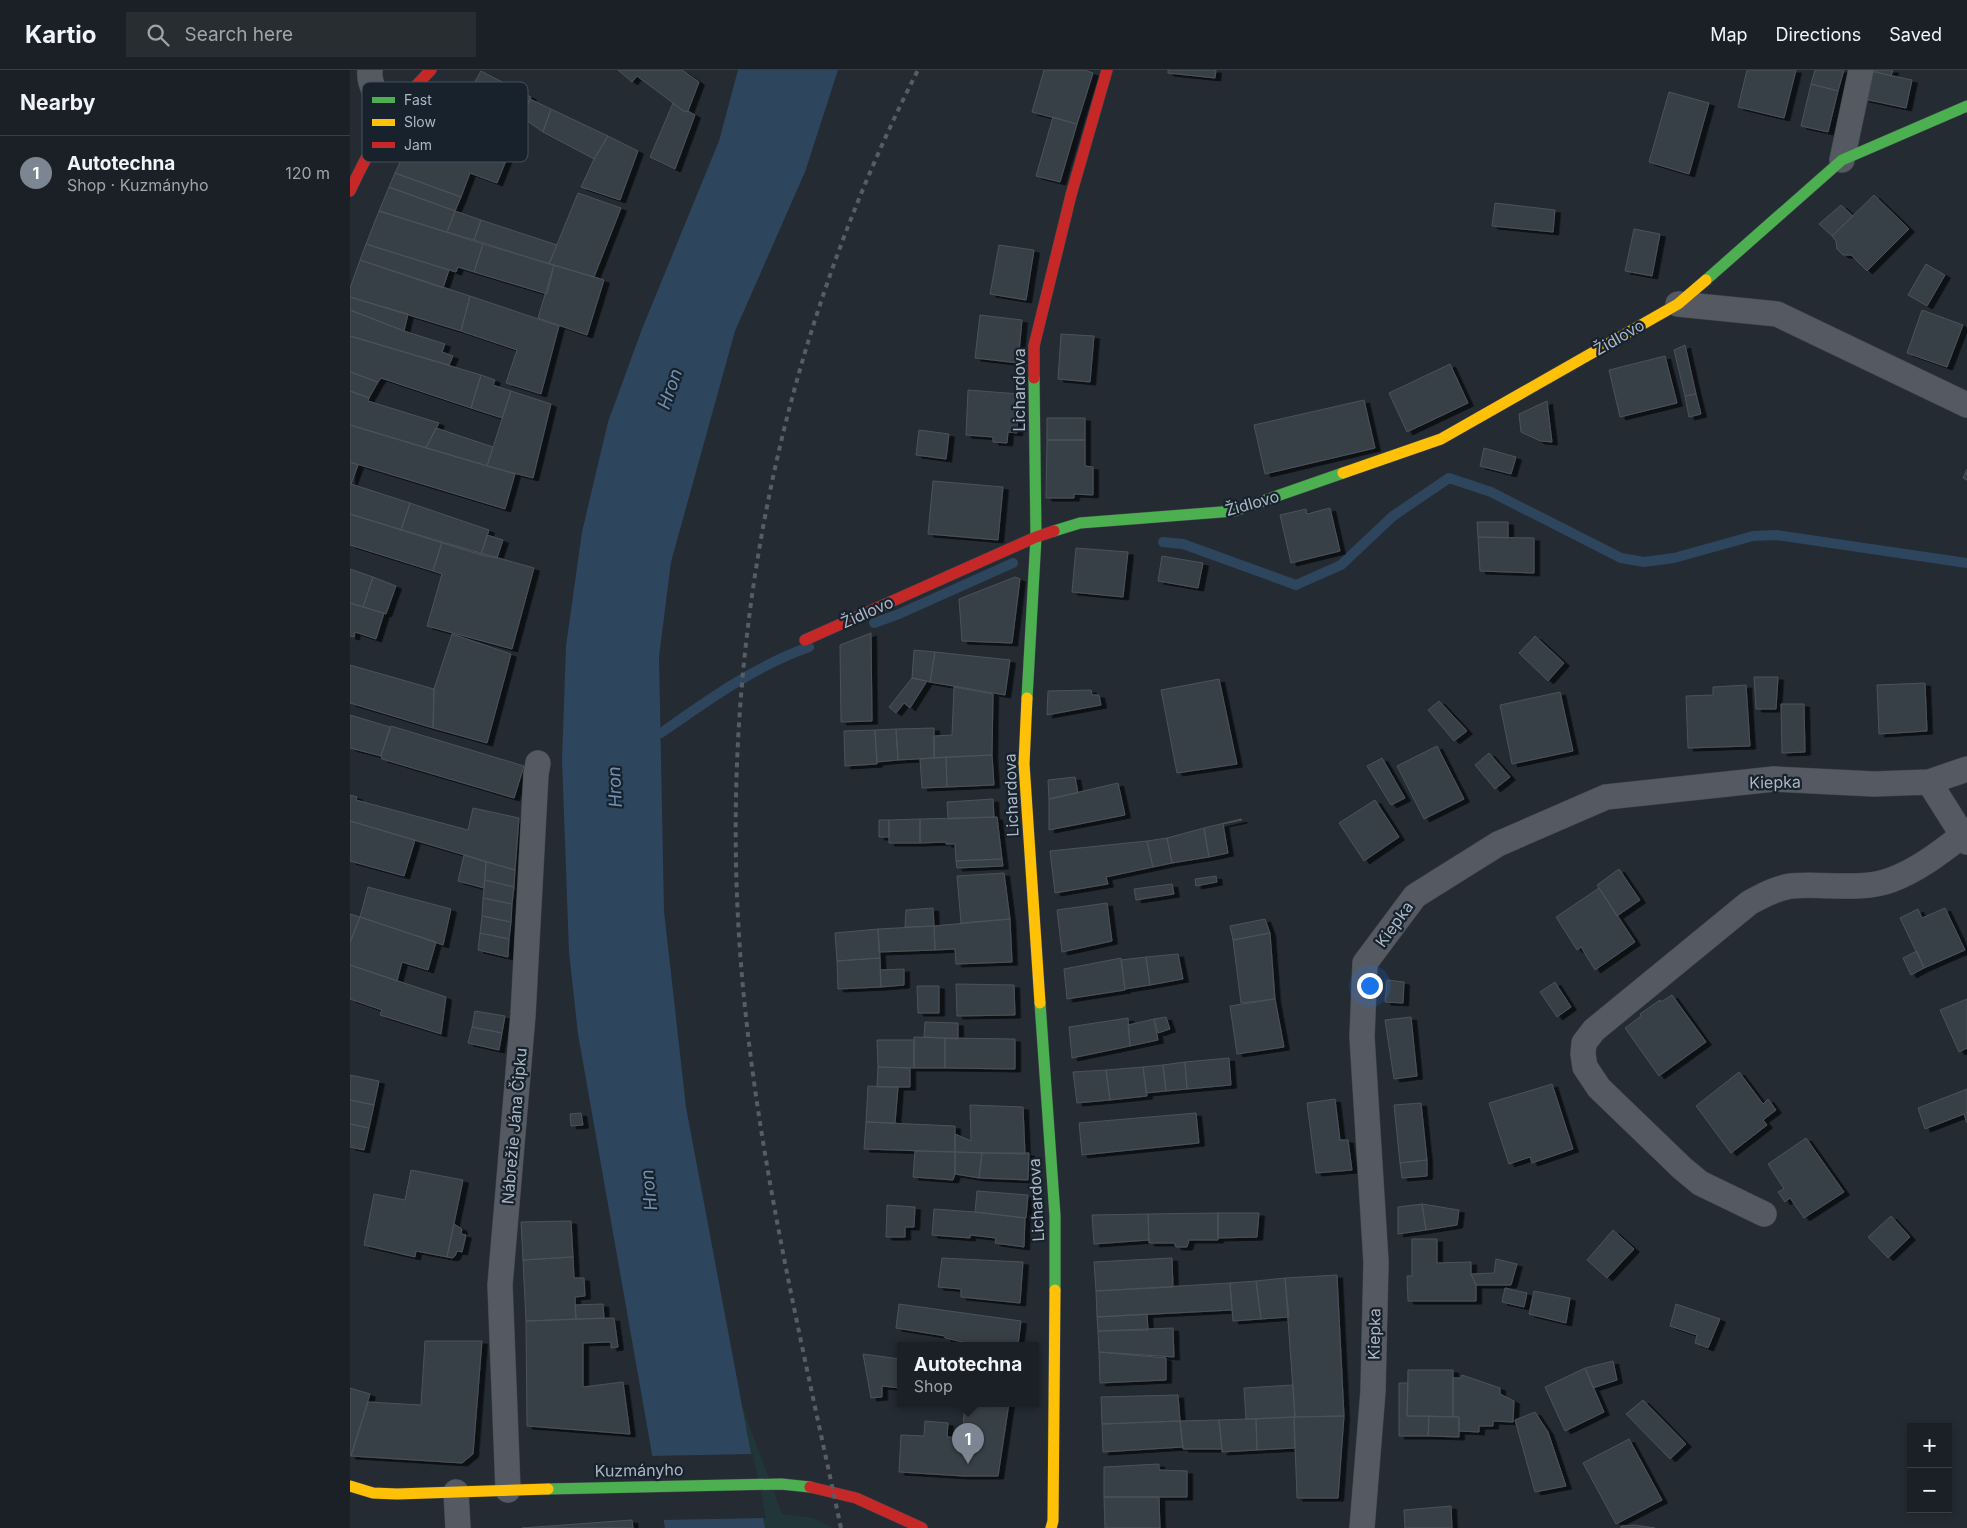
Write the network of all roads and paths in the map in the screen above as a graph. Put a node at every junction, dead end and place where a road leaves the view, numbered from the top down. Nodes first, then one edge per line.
1 (431, 70) edge
2 (1107, 70) edge
3 (1861, 70) edge
4 (420, 82) edge
5 (1967, 106) edge
6 (1842, 160) junction
7 (364, 162) edge
8 (350, 191) edge
9 (1678, 304) junction
10 (1967, 405) edge
11 (1036, 537) junction
12 (805, 640) dead end
13 (538, 763) dead end
14 (1967, 769) edge
15 (1929, 782) junction
16 (1965, 838) edge
17 (1764, 1214) dead end
18 (350, 1486) edge
19 (508, 1490) junction
20 (456, 1492) junction
21 (458, 1528) edge
22 (922, 1528) edge
23 (1051, 1528) edge
24 (1362, 1528) edge

1 - 4 street
2 - 11 street, Lichardova
3 - 6 street
5 - 6 street, Židlovo
6 - 9 street, Židlovo
7 - 8 street
9 - 10 street
9 - 11 street, Židlovo
11 - 12 street, Židlovo
11 - 23 street, Lichardova
13 - 19 street, Nábrežie Jána Čipku
14 - 15 street, Kiepka
15 - 16 street
15 - 24 street, Kiepka
16 - 17 street
18 - 20 street, Kuzmányho
19 - 20 street, Kuzmányho
19 - 22 street, Kuzmányho
20 - 21 street

